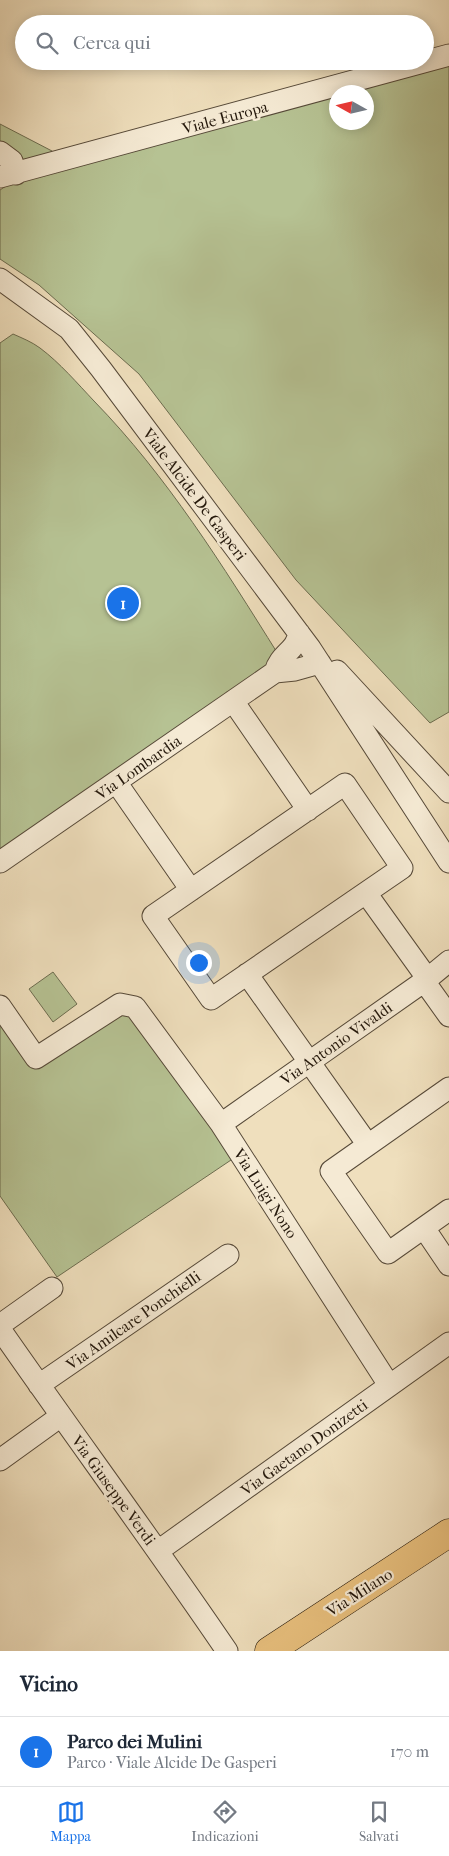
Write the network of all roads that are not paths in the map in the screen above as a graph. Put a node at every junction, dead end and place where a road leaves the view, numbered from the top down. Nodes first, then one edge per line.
1 (449, 55) edge
2 (434, 59) edge
3 (395, 70) edge
4 (0, 152) edge
5 (5, 179) edge
6 (0, 269) edge
7 (0, 279) edge
8 (0, 292) edge
9 (27, 298) junction
10 (101, 369) junction
11 (305, 644) junction
12 (276, 672) junction
13 (232, 701) junction
14 (116, 782) junction
15 (449, 792) edge
16 (308, 810) junction
17 (0, 862) edge
18 (449, 862) edge
19 (191, 890) junction
20 (366, 892) junction
21 (449, 961) edge
22 (247, 974) junction
23 (426, 980) junction
24 (0, 1006) edge
25 (449, 1016) edge
26 (309, 1062) junction
27 (449, 1088) edge
28 (221, 1124) junction
29 (368, 1145) junction
30 (449, 1210) edge
31 (424, 1228) junction
32 (228, 1255) dead end
33 (449, 1265) edge
34 (52, 1288) dead end
35 (3, 1318) edge
36 (449, 1344) edge
37 (39, 1385) junction
38 (389, 1385) junction
39 (60, 1416) junction
40 (0, 1460) edge
41 (449, 1533) edge
42 (449, 1549) edge
43 (158, 1550) junction
44 (227, 1651) edge
45 (269, 1651) edge
46 (294, 1651) edge

1 - 2 street, Viale Europa
3 - 5 street, Viale Europa
4 - 5 street
6 - 9 street
7 - 9 street, Viale Alcide De Gasperi
8 - 10 street, Viale Alcide De Gasperi
9 - 10 street, Viale Alcide De Gasperi
10 - 11 street, Viale Alcide De Gasperi
11 - 12 street, Via Lombardia
11 - 12 street, Via Lombardia
11 - 15 street, Viale Alcide De Gasperi
11 - 18 street, Viale Alcide De Gasperi
12 - 13 street, Via Lombardia
13 - 14 street, Via Lombardia
13 - 16 street
14 - 17 street, Via Lombardia
14 - 19 street
16 - 19 street
16 - 20 street
19 - 22 street
20 - 22 street
20 - 23 street
21 - 23 street, Via Antonio Vivaldi
22 - 26 street
23 - 25 street
23 - 26 street, Via Antonio Vivaldi
24 - 28 street, Via Luigi Nono
26 - 28 street, Via Antonio Vivaldi
26 - 29 street
27 - 29 street
28 - 38 street, Via Luigi Nono
29 - 31 street
30 - 31 street
31 - 33 street
32 - 37 street, Via Amilcare Ponchielli
34 - 35 street
35 - 37 street, Via Giuseppe Verdi
36 - 38 street, Via Gaetano Donizetti
37 - 39 street, Via Giuseppe Verdi
38 - 43 street, Via Gaetano Donizetti
39 - 40 street
39 - 43 street, Via Giuseppe Verdi
41 - 45 main road, Via Milano
42 - 46 main road, Via Milano
43 - 44 street, Via Giuseppe Verdi

